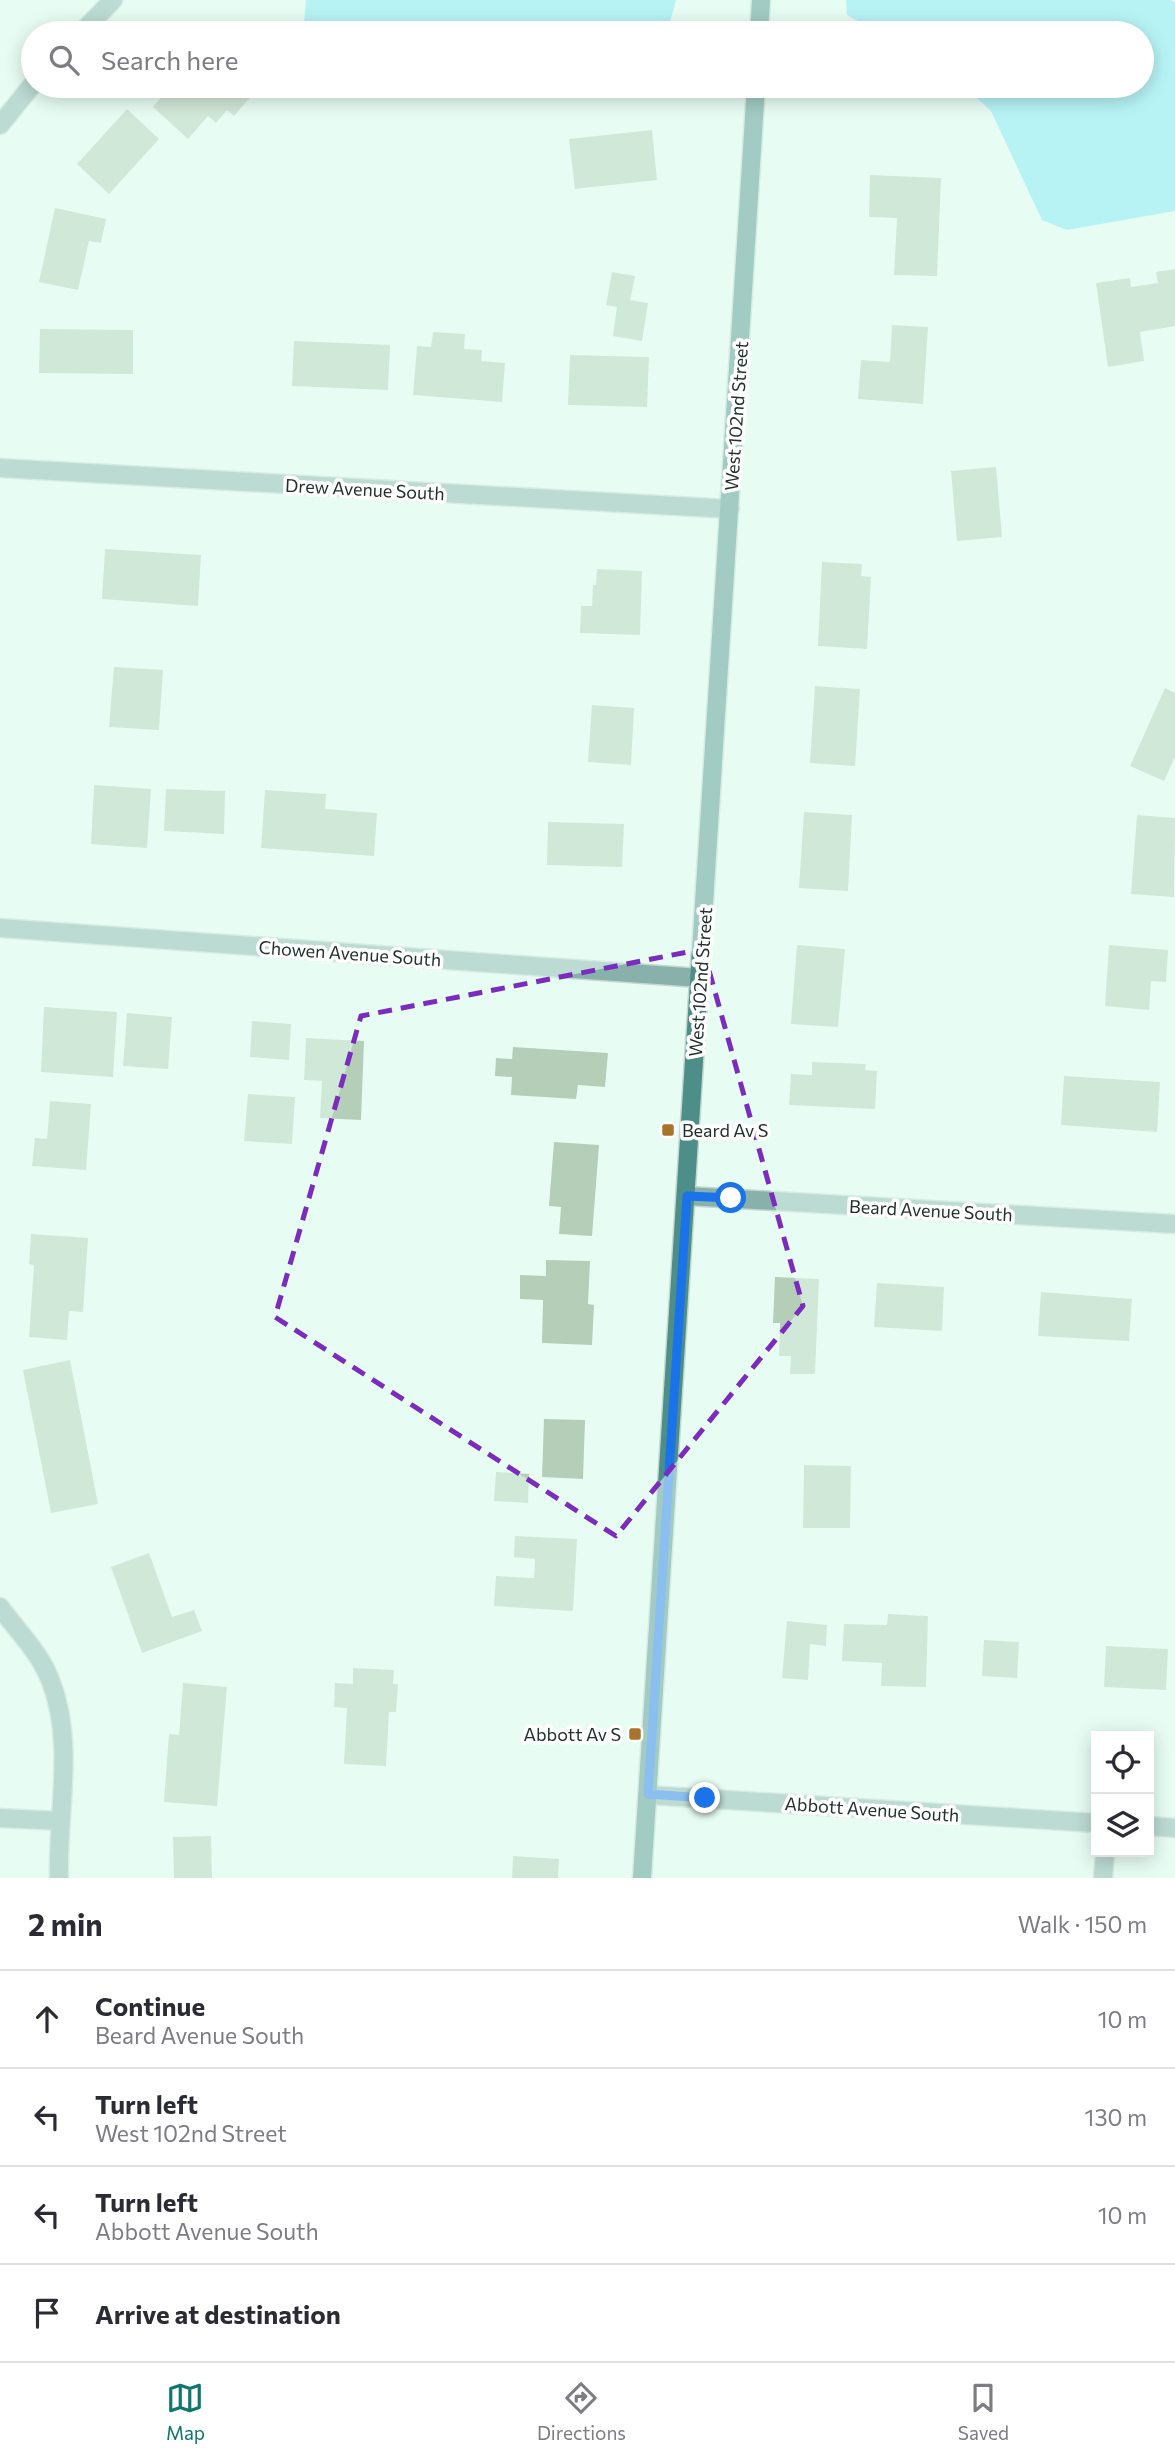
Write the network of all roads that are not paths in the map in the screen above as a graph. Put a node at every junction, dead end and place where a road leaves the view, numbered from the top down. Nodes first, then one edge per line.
1 (113, 0) edge
2 (761, 0) edge
3 (93, 21) edge
4 (760, 21) edge
5 (21, 98) edge
6 (755, 98) edge
7 (0, 124) edge
8 (0, 468) edge
9 (730, 509) junction
10 (0, 928) edge
11 (700, 978) junction
12 (687, 1196) junction
13 (1175, 1224) edge
14 (0, 1607) edge
15 (648, 1794) junction
16 (0, 1818) edge
17 (61, 1821) junction
18 (1091, 1823) edge
19 (1154, 1826) edge
20 (1175, 1828) edge
21 (1105, 1857) edge
22 (59, 1878) edge
23 (642, 1878) edge
24 (1103, 1878) edge

1 - 3 street
2 - 4 street
5 - 7 street
6 - 9 street, West 102nd Street
8 - 9 street, Drew Avenue South
9 - 11 street, West 102nd Street
10 - 11 street, Chowen Avenue South
11 - 12 street, West 102nd Street
12 - 13 street, Beard Avenue South
12 - 15 street, West 102nd Street
14 - 17 street
15 - 18 street, Abbott Avenue South
15 - 23 street, West 102nd Street
16 - 17 street
17 - 22 street
19 - 20 street
21 - 24 street

